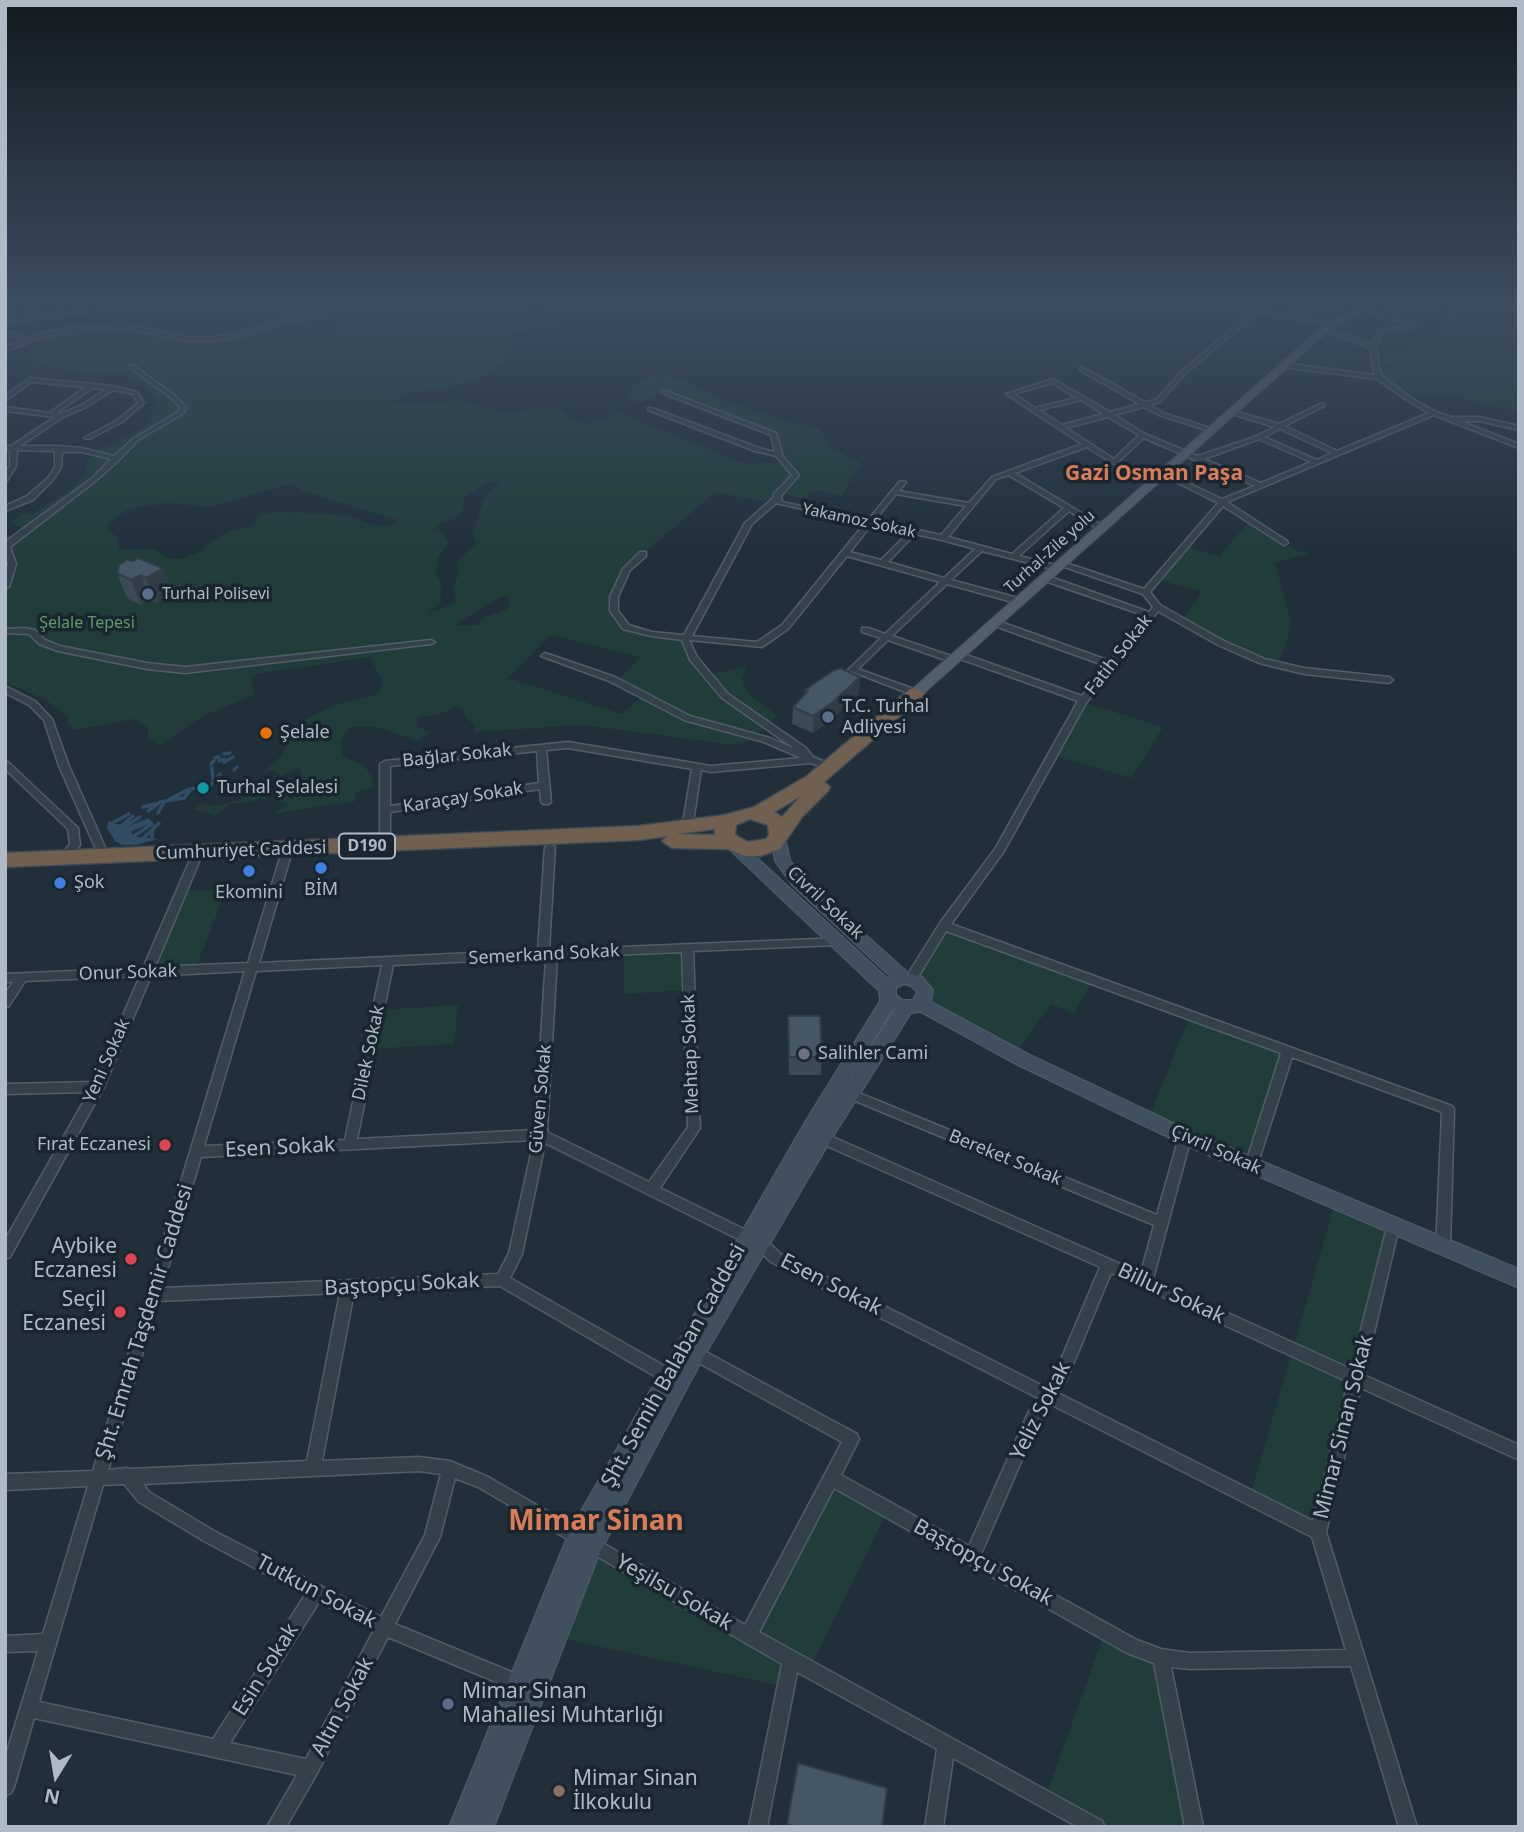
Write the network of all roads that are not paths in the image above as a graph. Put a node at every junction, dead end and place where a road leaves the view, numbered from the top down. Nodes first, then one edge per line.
1 (87, 389) edge
2 (110, 389) edge
3 (119, 389) edge
4 (163, 389) edge
5 (1024, 389) edge
6 (1067, 389) edge
7 (1119, 389) edge
8 (1169, 389) edge
9 (1256, 389) edge
10 (1398, 389) edge
11 (664, 392) dead end
12 (1082, 398) junction
13 (1147, 405) junction
14 (1322, 405) dead end
15 (5, 409) edge
16 (650, 409) dead end
17 (1033, 410) junction
18 (1231, 412) junction
19 (52, 413) junction
20 (1434, 413) junction
21 (61, 416) junction
22 (1111, 416) junction
23 (1451, 420) junction
24 (1281, 427) junction
25 (1060, 428) junction
26 (1519, 428) edge
27 (1211, 430) junction
28 (1143, 435) junction
29 (1259, 437) junction
30 (87, 438) dead end
31 (1087, 445) junction
32 (1519, 446) edge
33 (9, 447) edge
34 (59, 448) junction
35 (1185, 452) junction
36 (1335, 452) junction
37 (779, 455) junction
38 (1199, 458) junction
39 (117, 459) junction
40 (1315, 461) junction
41 (1114, 462) junction
42 (1009, 472) junction
43 (1162, 473) junction
44 (5, 480) edge
45 (902, 482) dead end
46 (1152, 482) junction
47 (1259, 485) junction
48 (894, 492) junction
49 (776, 499) junction
50 (1222, 502) junction
51 (971, 505) junction
52 (1069, 508) junction
53 (5, 509) edge
54 (869, 524) junction
55 (1101, 527) junction
56 (912, 532) junction
57 (943, 538) junction
58 (1284, 543) dead end
59 (6, 545) edge
60 (980, 548) junction
61 (846, 553) junction
62 (643, 554) dead end
63 (1013, 557) junction
64 (883, 564) junction
65 (1058, 566) junction
66 (1045, 578) junction
67 (944, 580) junction
68 (5, 587) edge
69 (1146, 592) junction
70 (1019, 601) junction
71 (1154, 611) junction
72 (995, 623) junction
73 (865, 630) dead end
74 (5, 631) edge
75 (685, 637) junction
76 (888, 637) junction
77 (431, 642) dead end
78 (545, 656) dead end
79 (956, 657) junction
80 (1112, 665) junction
81 (1389, 680) dead end
82 (5, 690) edge
83 (916, 694) junction
84 (1084, 700) junction
85 (541, 747) junction
86 (820, 763) junction
87 (5, 764) edge
88 (697, 767) junction
89 (544, 785) junction
90 (545, 802) dead end
91 (385, 810) junction
92 (758, 813) junction
93 (728, 821) junction
94 (687, 829) junction
95 (96, 834) junction
96 (778, 836) junction
97 (76, 839) junction
98 (732, 844) junction
99 (386, 845) junction
100 (550, 847) junction
101 (285, 858) junction
102 (5, 860) edge
103 (102, 861) junction
104 (194, 862) junction
105 (62, 863) junction
106 (5, 869) edge
107 (944, 926) junction
108 (836, 941) junction
109 (687, 947) junction
110 (547, 955) junction
111 (388, 962) junction
112 (251, 968) junction
113 (147, 972) junction
114 (22, 977) junction
115 (5, 978) edge
116 (907, 979) junction
117 (900, 1000) junction
118 (5, 1003) edge
119 (1288, 1051) junction
120 (98, 1087) junction
121 (5, 1088) edge
122 (850, 1094) junction
123 (541, 1135) junction
124 (1185, 1137) junction
125 (821, 1138) junction
126 (350, 1144) junction
127 (196, 1152) junction
128 (1251, 1166) junction
129 (651, 1190) junction
130 (1161, 1222) junction
131 (1393, 1227) junction
132 (754, 1241) junction
133 (1443, 1248) junction
134 (5, 1253) edge
135 (1108, 1265) junction
136 (1519, 1279) edge
137 (502, 1280) junction
138 (1145, 1282) junction
139 (348, 1288) junction
140 (153, 1295) junction
141 (695, 1353) junction
142 (667, 1376) junction
143 (1356, 1378) junction
144 (1048, 1395) junction
145 (1519, 1453) edge
146 (450, 1468) junction
147 (313, 1469) junction
148 (126, 1475) junction
149 (98, 1477) junction
150 (831, 1478) junction
151 (5, 1482) edge
152 (1318, 1532) junction
153 (584, 1542) junction
154 (972, 1558) junction
155 (316, 1592) junction
156 (386, 1628) junction
157 (748, 1636) junction
158 (49, 1642) junction
159 (5, 1644) edge
160 (1161, 1657) junction
161 (1356, 1658) junction
162 (791, 1660) junction
163 (520, 1684) junction
164 (29, 1707) junction
165 (946, 1745) junction
166 (217, 1748) junction
167 (310, 1769) junction
168 (5, 1787) edge
169 (276, 1827) edge
170 (463, 1827) edge
171 (481, 1827) edge
172 (758, 1827) edge
173 (934, 1827) edge
174 (1096, 1827) edge
175 (1194, 1827) edge
176 (1408, 1827) edge

1 - 19 street
2 - 21 street
3 - 30 street
4 - 39 street
5 - 17 street
6 - 12 street
7 - 13 street
8 - 13 street
9 - 18 main road, Turhal-Zile yolu
10 - 20 street
11 - 37 street, Yakamoz Sokak
12 - 17 street
12 - 22 street
13 - 22 street
13 - 27 street
14 - 24 street
15 - 19 street
16 - 37 street
17 - 25 street
18 - 24 street
18 - 27 main road, Turhal-Zile yolu
19 - 21 street
20 - 23 street
20 - 36 street, Fatih Sokak
21 - 33 street
22 - 25 street
22 - 28 street
23 - 26 street
23 - 32 street
24 - 29 street
24 - 36 street
25 - 31 street
27 - 35 main road, Turhal-Zile yolu
28 - 35 street
28 - 41 street
29 - 38 street
29 - 40 street
31 - 41 street
31 - 42 street
33 - 34 street
33 - 44 street
34 - 39 street
34 - 53 street
35 - 38 street
35 - 43 main road, Turhal-Zile yolu
36 - 40 street, Fatih Sokak
37 - 49 street, Yakamoz Sokak
38 - 47 street
39 - 59 street
40 - 47 street, Fatih Sokak
41 - 46 street
42 - 51 street
42 - 52 street
43 - 46 main road, Turhal-Zile yolu
43 - 50 street
45 - 48 street
46 - 55 main road, Turhal-Zile yolu
47 - 50 street, Fatih Sokak
48 - 51 street
48 - 54 street
49 - 54 street, Yakamoz Sokak
49 - 75 street
50 - 58 street
50 - 69 street, Fatih Sokak
51 - 57 street
52 - 55 street
52 - 63 street
54 - 56 street, Yakamoz Sokak
54 - 61 street
55 - 65 main road, Turhal-Zile yolu
56 - 57 street, Yakamoz Sokak
56 - 64 street
57 - 60 street, Yakamoz Sokak
59 - 68 street
60 - 63 street, Yakamoz Sokak
60 - 67 street
61 - 64 street
61 - 75 street
62 - 75 street
63 - 65 street, Yakamoz Sokak
64 - 67 street
65 - 66 main road, Turhal-Zile yolu
65 - 69 street, Yakamoz Sokak
66 - 70 main road, Turhal-Zile yolu
66 - 71 street
67 - 70 street
67 - 76 street
69 - 71 street, Fatih Sokak
70 - 72 main road, Turhal-Zile yolu
71 - 80 street, Fatih Sokak
71 - 81 street
72 - 79 main road, Turhal-Zile yolu
72 - 80 street
73 - 76 street
74 - 77 street
75 - 86 street
76 - 79 street
76 - 83 street
78 - 86 street
79 - 83 main road, Turhal-Zile yolu
79 - 84 street
80 - 84 street, Fatih Sokak
82 - 95 street
83 - 86 highway, Cumhuriyet Caddesi
83 - 96 highway
84 - 107 street, Fatih Sokak
85 - 88 street, Bağlar Sokak
85 - 89 street, Karaçay Sokak
85 - 91 street, Bağlar Sokak
86 - 88 street, Bağlar Sokak
86 - 92 highway, Cumhuriyet Caddesi
87 - 97 street
88 - 94 street
89 - 90 street
89 - 91 street, Karaçay Sokak
91 - 99 street, Bağlar Sokak
92 - 93 highway, Cumhuriyet Caddesi
92 - 96 highway
93 - 94 highway, Cumhuriyet Caddesi / D190
93 - 98 highway
94 - 99 highway, Cumhuriyet Caddesi / D190
95 - 97 street
95 - 103 street
96 - 98 highway, Cumhuriyet Caddesi
96 - 116 street, Civril Sokak
97 - 105 street
98 - 100 highway, Cumhuriyet Caddesi / D190
98 - 108 street, Civril Sokak
99 - 103 highway, Cumhuriyet Caddesi / D190
100 - 101 highway, Cumhuriyet Caddesi / D190
100 - 110 street, Güven Sokak
101 - 104 highway, Cumhuriyet Caddesi / D190
101 - 112 street, Şht. Emrah Taşdemir Caddesi
102 - 105 highway, Cumhuriyet Caddesi / D190
103 - 104 highway, Cumhuriyet Caddesi / D190
103 - 105 highway, Cumhuriyet Caddesi / D190
104 - 113 street, Yeni Sokak
105 - 106 highway, Cumhuriyet Caddesi / D190
107 - 116 street, Fatih Sokak
107 - 119 street
108 - 109 street, Semerkand Sokak
108 - 117 street, Civril Sokak
109 - 110 street, Semerkand Sokak
109 - 129 street, Mehtap Sokak
110 - 111 street, Semerkand Sokak
110 - 123 street, Güven Sokak
111 - 112 street, Semerkand Sokak
111 - 126 street, Dilek Sokak
112 - 113 street, Onur Sokak
112 - 127 street, Şht. Emrah Taşdemir Caddesi
113 - 114 street, Onur Sokak
113 - 120 street, Yeni Sokak
114 - 115 street, Onur Sokak
114 - 118 street
116 - 117 street
116 - 117 street
117 - 122 street, Şht. Semih Balaban Caddesi
117 - 124 street, Çivril Sokak
117 - 132 street, Şht. Semih Balaban Caddesi
119 - 128 street
119 - 133 street
120 - 121 street
120 - 134 street, Yeni Sokak
122 - 125 street, Şht. Semih Balaban Caddesi
122 - 130 street, Bereket Sokak
123 - 126 street, Esen Sokak
123 - 129 street, Esen Sokak
123 - 137 street, Güven Sokak
124 - 128 street, Çivril Sokak
124 - 130 street
125 - 132 street, Şht. Semih Balaban Caddesi
125 - 135 street, Billur Sokak
126 - 127 street, Esen Sokak
127 - 140 street, Şht. Emrah Taşdemir Caddesi
128 - 131 street, Çivril Sokak
129 - 132 street, Esen Sokak
130 - 138 street
131 - 133 street, Çivril Sokak
131 - 143 street, Mimar Sinan Sokak
132 - 141 street, Şht. Semih Balaban Caddesi
132 - 142 street, Şht. Semih Balaban Caddesi
132 - 144 street, Esen Sokak
133 - 136 street, Çivril Sokak
135 - 138 street, Billur Sokak
135 - 144 street, Yeliz Sokak
137 - 139 street, Baştopçu Sokak
137 - 142 street, Baştopçu Sokak
138 - 143 street, Billur Sokak
139 - 140 street, Baştopçu Sokak
139 - 147 street
140 - 149 street, Şht. Emrah Taşdemir Caddesi
141 - 150 street
141 - 153 street, Şht. Semih Balaban Caddesi
142 - 153 street, Şht. Semih Balaban Caddesi
143 - 145 street, Billur Sokak
143 - 152 street, Mimar Sinan Sokak
144 - 152 street, Esen Sokak
144 - 154 street, Yeliz Sokak
146 - 147 street, Yeşilsu Sokak
146 - 153 street, Yeşilsu Sokak
146 - 156 street, Altın Sokak
147 - 148 street, Yeşilsu Sokak
148 - 149 street, Yeşilsu Sokak
148 - 155 street, Tutkun Sokak
149 - 151 street, Yeşilsu Sokak
149 - 158 street, Şht. Emrah Taşdemir Caddesi
150 - 154 street, Baştopçu Sokak
150 - 157 street
152 - 161 street, Mimar Sinan Sokak
153 - 157 street, Yeşilsu Sokak
153 - 163 street, Şht. Semih Balaban Caddesi
153 - 171 street, Şht. Semih Balaban Caddesi
154 - 160 street, Baştopçu Sokak
155 - 156 street, Tutkun Sokak
155 - 166 street, Esin Sokak
156 - 163 street, Tutkun Sokak
156 - 167 street, Altın Sokak
157 - 162 street, Yeşilsu Sokak
158 - 159 street
158 - 164 street, Şht. Emrah Taşdemir Caddesi
160 - 161 street, Baştopçu Sokak
160 - 175 street
161 - 176 street, Mimar Sinan Sokak
162 - 165 street, Yeşilsu Sokak
162 - 172 street
163 - 170 street, Şht. Semih Balaban Caddesi
164 - 166 street
164 - 168 street, Şht. Emrah Taşdemir Caddesi
165 - 173 street
165 - 174 street, Yeşilsu Sokak
166 - 167 street
167 - 169 street, Altın Sokak

